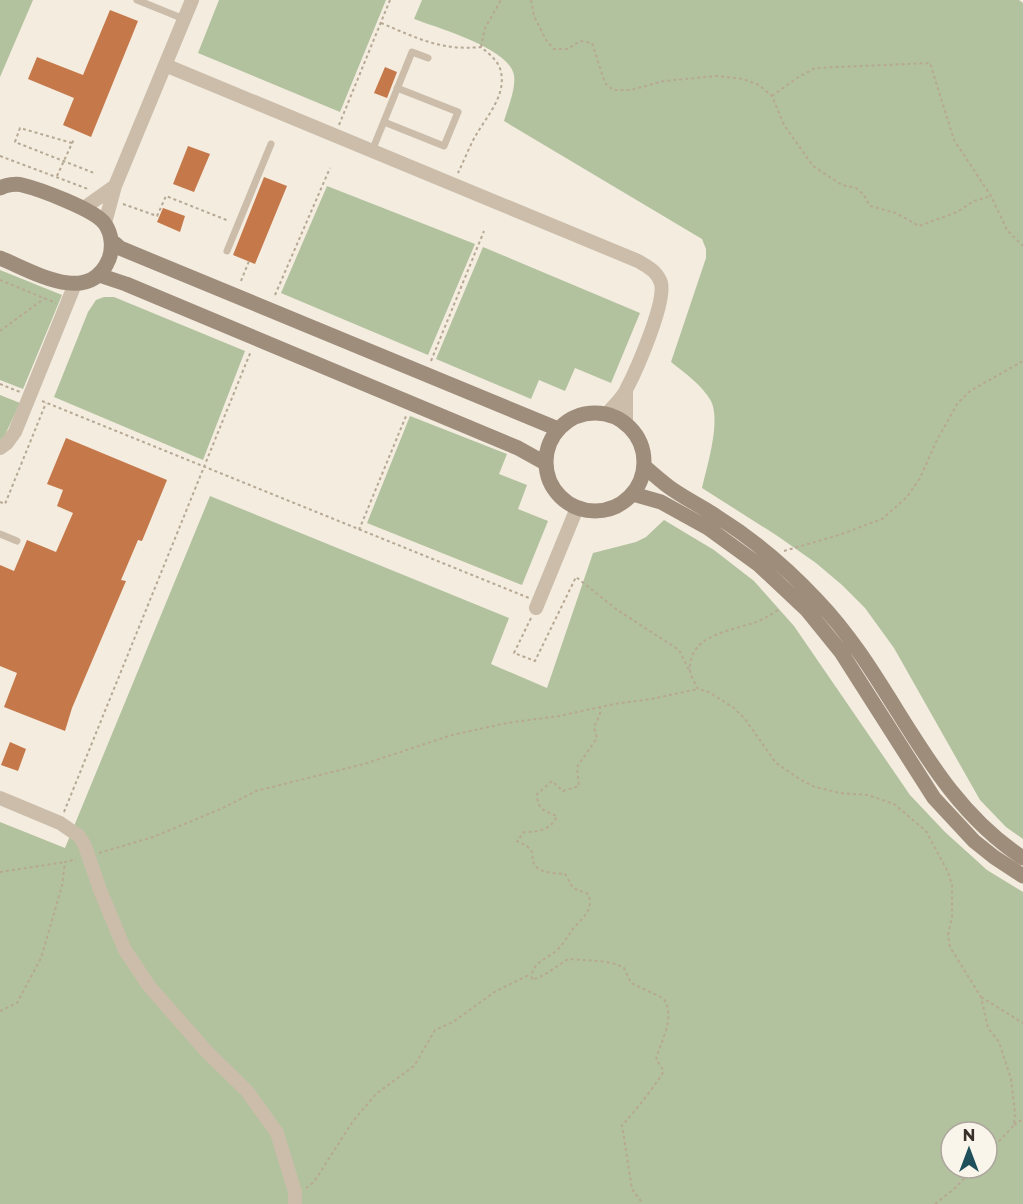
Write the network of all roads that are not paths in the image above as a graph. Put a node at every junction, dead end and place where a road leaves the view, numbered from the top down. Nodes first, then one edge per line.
1 (137, 0) edge
2 (192, 0) edge
3 (184, 19) junction
4 (428, 58) dead end
5 (165, 65) junction
6 (398, 88) junction
7 (384, 122) junction
8 (271, 144) dead end
9 (372, 151) junction
10 (0, 188) edge
11 (107, 198) junction
12 (84, 208) junction
13 (105, 223) junction
14 (112, 241) junction
15 (227, 251) dead end
16 (0, 258) edge
17 (99, 275) junction
18 (75, 284) junction
19 (626, 390) junction
20 (607, 414) junction
21 (626, 423) junction
22 (558, 429) junction
23 (0, 448) edge
24 (545, 463) junction
25 (645, 467) junction
26 (633, 494) junction
27 (577, 508) junction
28 (0, 534) edge
29 (17, 541) dead end
30 (537, 605) road end
31 (0, 798) edge
32 (1023, 858) edge
33 (1023, 876) edge
34 (295, 1198) edge

1 - 3 lane
2 - 3 street
3 - 5 street
4 - 6 lane
5 - 9 street
5 - 11 street
6 - 7 lane
6 - 7 lane
7 - 9 lane
8 - 15 lane
9 - 19 street
10 - 12 street
11 - 12 street
11 - 13 street
12 - 13 street
13 - 14 street
14 - 17 street
14 - 22 street
16 - 18 street
17 - 18 street
17 - 24 street
18 - 23 street
19 - 20 street
19 - 21 street
20 - 21 street
20 - 22 street
21 - 25 street
22 - 24 street
24 - 27 street
25 - 26 street
25 - 32 street
26 - 27 street
26 - 33 street
27 - 30 street
28 - 29 lane
31 - 34 street

